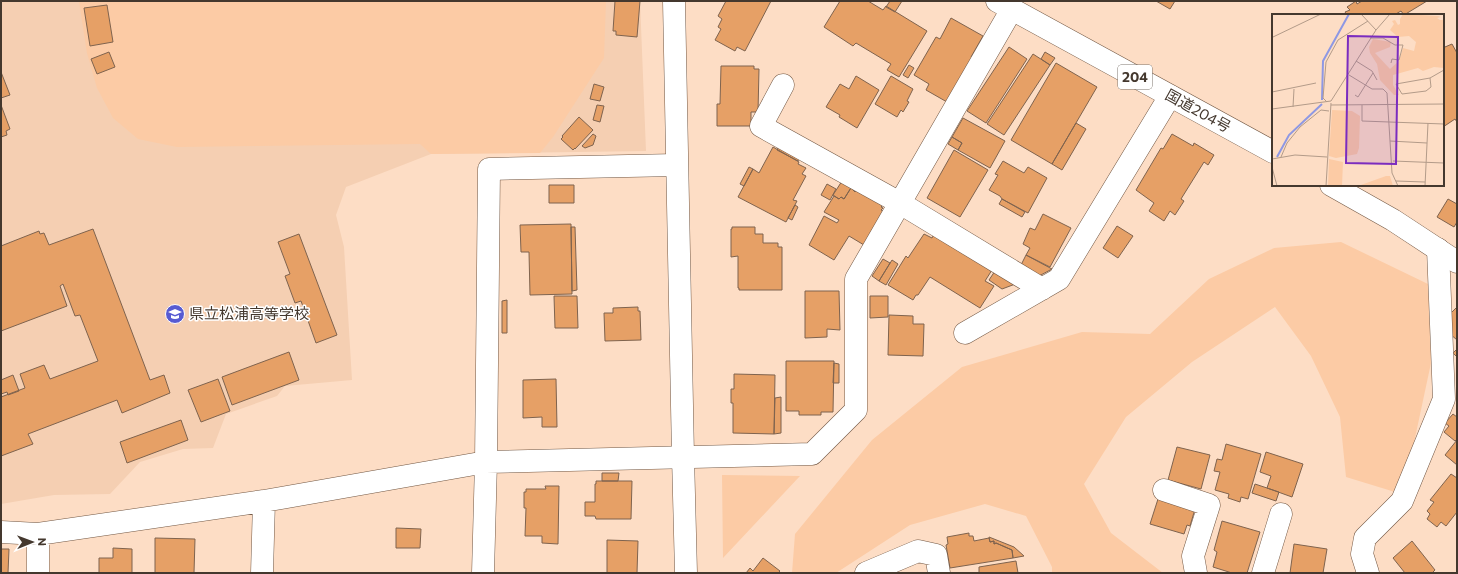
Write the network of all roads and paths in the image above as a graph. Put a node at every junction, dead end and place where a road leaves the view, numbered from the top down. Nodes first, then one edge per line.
1 (674, 1) edge
2 (1005, 5) edge
3 (783, 85) dead end
4 (1170, 96) junction
5 (1272, 151) edge
6 (676, 165) junction
7 (1333, 186) edge
8 (900, 203) junction
9 (1438, 249) junction
10 (1457, 262) edge
11 (1042, 289) junction
12 (965, 333) dead end
13 (683, 456) junction
14 (486, 462) junction
15 (1164, 490) dead end
16 (264, 500) junction
17 (1281, 514) dead end
18 (1, 532) edge
19 (38, 534) junction
20 (38, 573) edge
21 (262, 573) edge
22 (483, 573) edge
23 (686, 573) edge
24 (866, 573) edge
25 (939, 573) edge
26 (1196, 573) edge
27 (1263, 573) edge
28 (1368, 573) edge

1 - 6 main road
2 - 4 main road, 国道204号 / 204
2 - 8 main road
3 - 8 main road
4 - 5 main road, 国道204号 / 204
4 - 11 main road
6 - 13 main road
6 - 14 main road
7 - 9 main road
8 - 11 main road
8 - 13 main road
9 - 10 main road
9 - 28 main road
11 - 12 main road
13 - 14 main road
13 - 23 main road
14 - 16 main road
14 - 22 main road
15 - 26 main road
16 - 19 main road
16 - 21 main road
17 - 27 main road
18 - 19 main road
19 - 20 main road
24 - 25 main road

